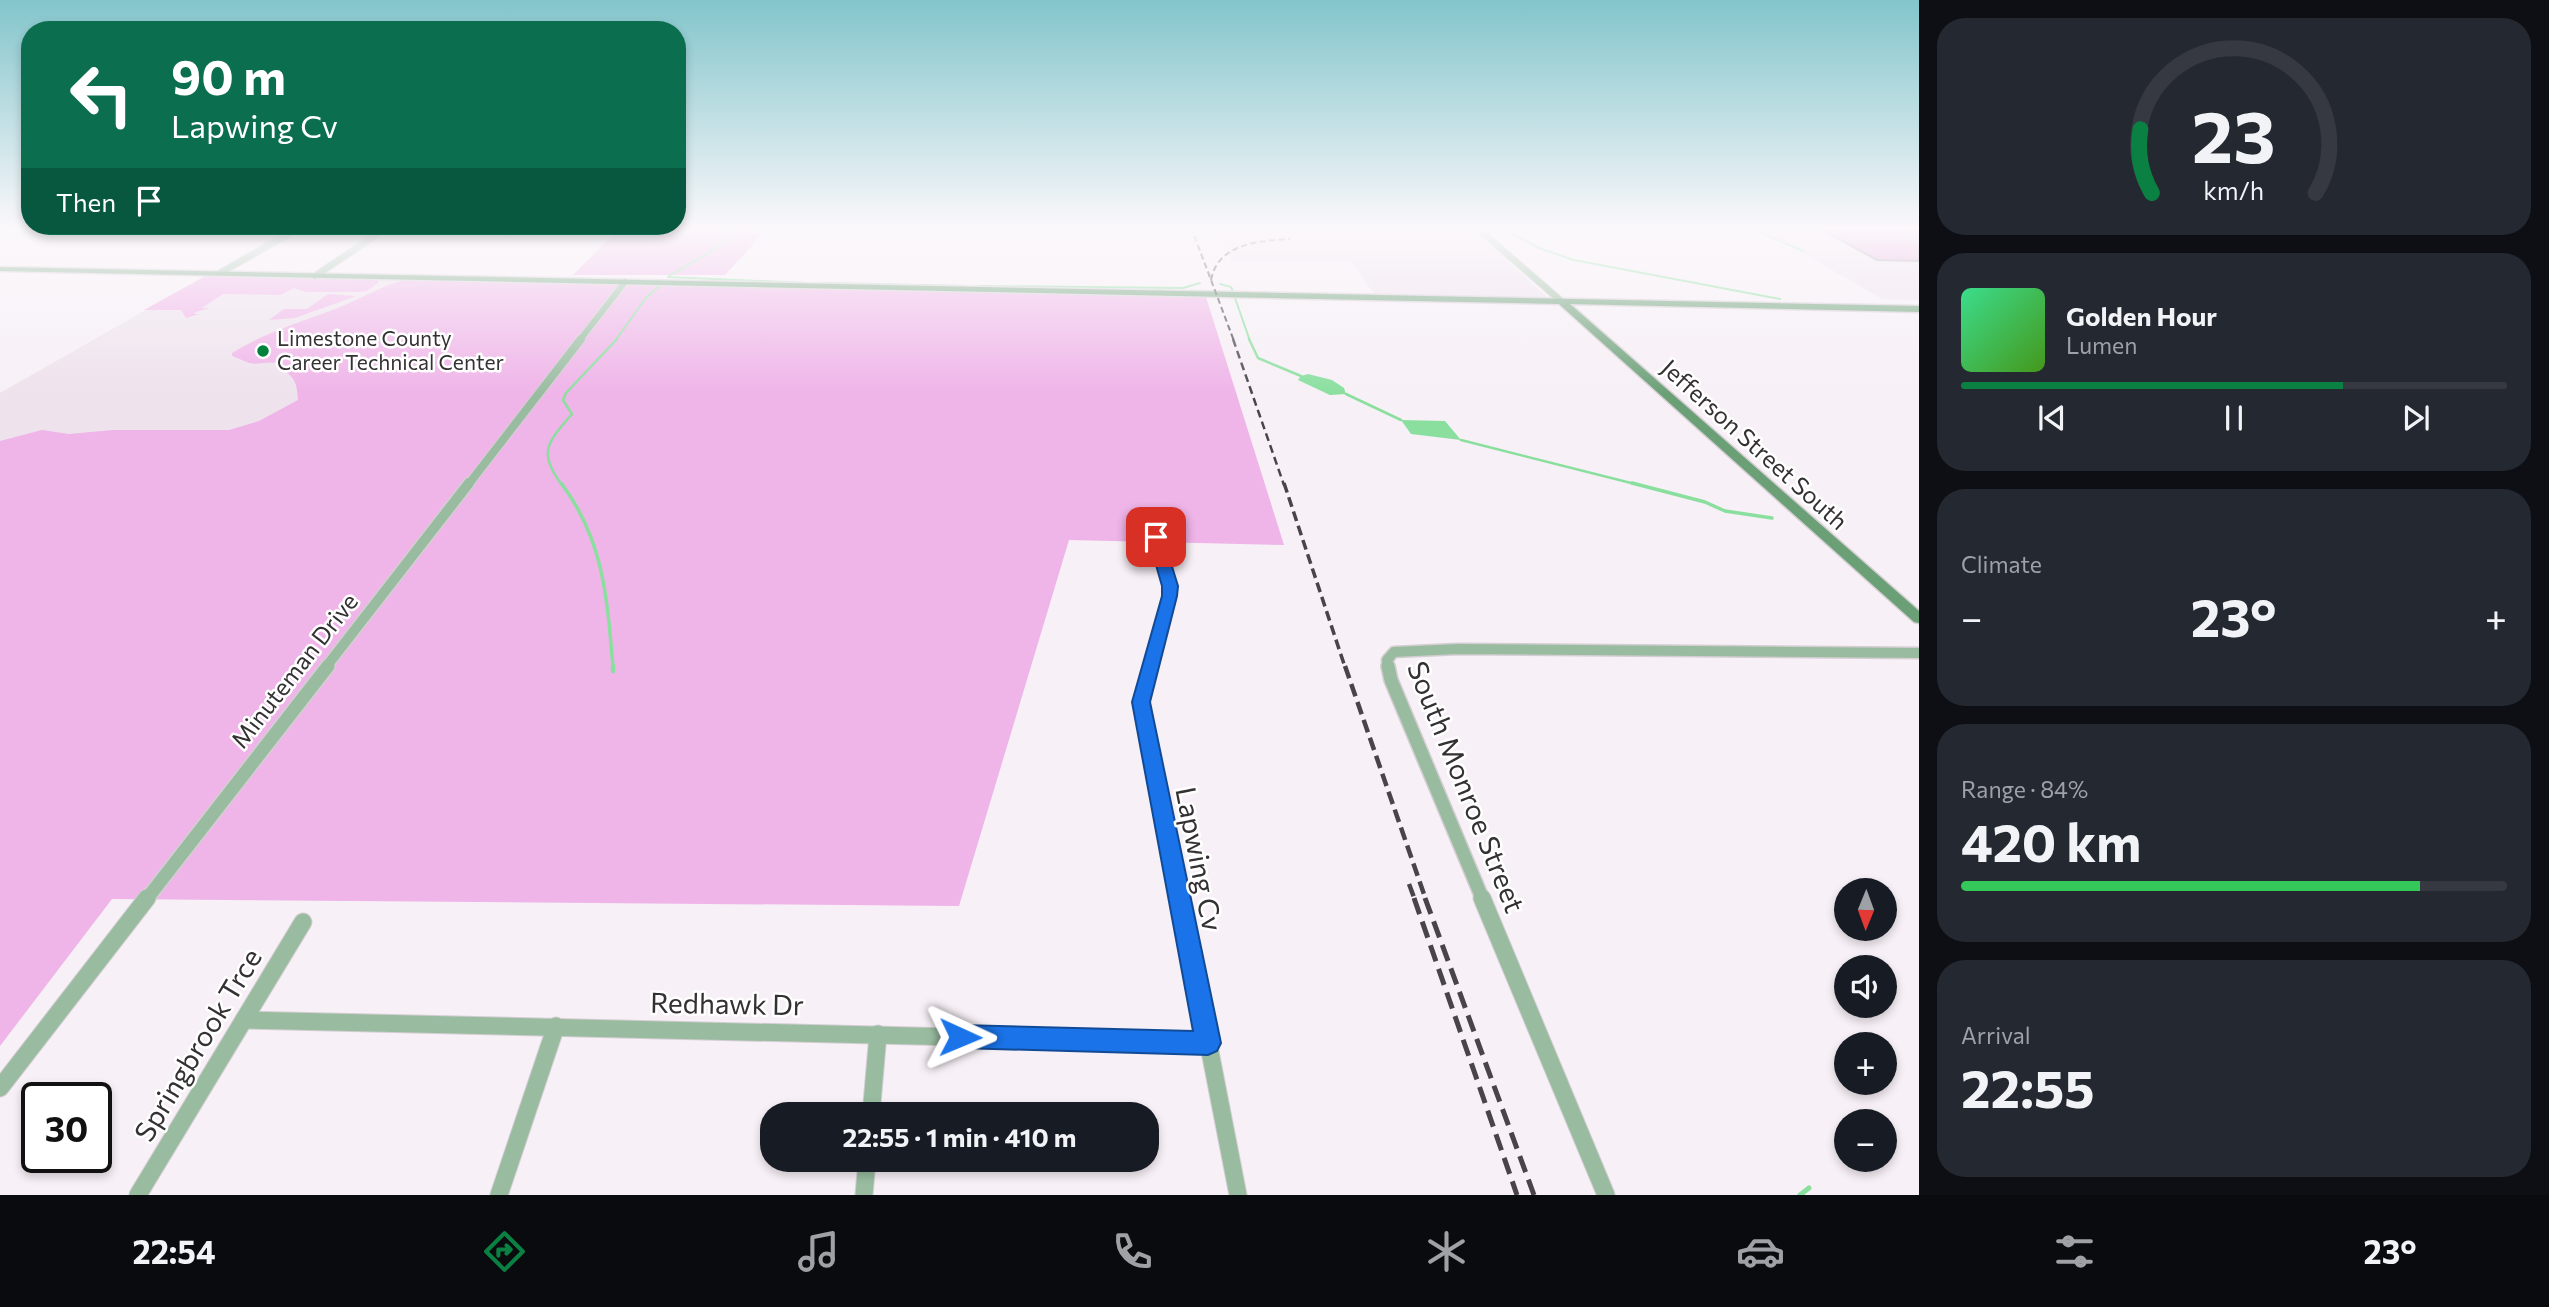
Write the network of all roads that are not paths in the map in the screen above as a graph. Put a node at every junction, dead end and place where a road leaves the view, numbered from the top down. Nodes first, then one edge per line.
1 (625, 282) edge
2 (663, 283) edge
3 (1539, 283) edge
4 (1561, 302) junction
5 (1919, 309) edge
6 (1156, 537) dead end
7 (1919, 619) edge
8 (1919, 653) edge
9 (303, 922) dead end
10 (244, 1020) junction
11 (556, 1026) junction
12 (878, 1034) junction
13 (1208, 1043) junction
14 (0, 1087) edge
15 (872, 1102) edge
16 (866, 1172) edge
17 (138, 1195) edge
18 (499, 1195) edge
19 (864, 1195) edge
20 (1238, 1195) edge
21 (1606, 1195) edge

1 - 14 street, Minuteman Drive
2 - 4 street
3 - 4 street
4 - 5 street
4 - 7 street, Jefferson Street South
6 - 13 street, Lapwing Cv
8 - 21 street, South Monroe Street
9 - 10 street, Springbrook Trce
10 - 11 street, Redhawk Dr
10 - 17 street, Springbrook Trce
11 - 12 street, Redhawk Dr
11 - 18 street
12 - 13 street, Redhawk Dr
12 - 15 street
13 - 20 street, Lapwing Cv
16 - 19 street

